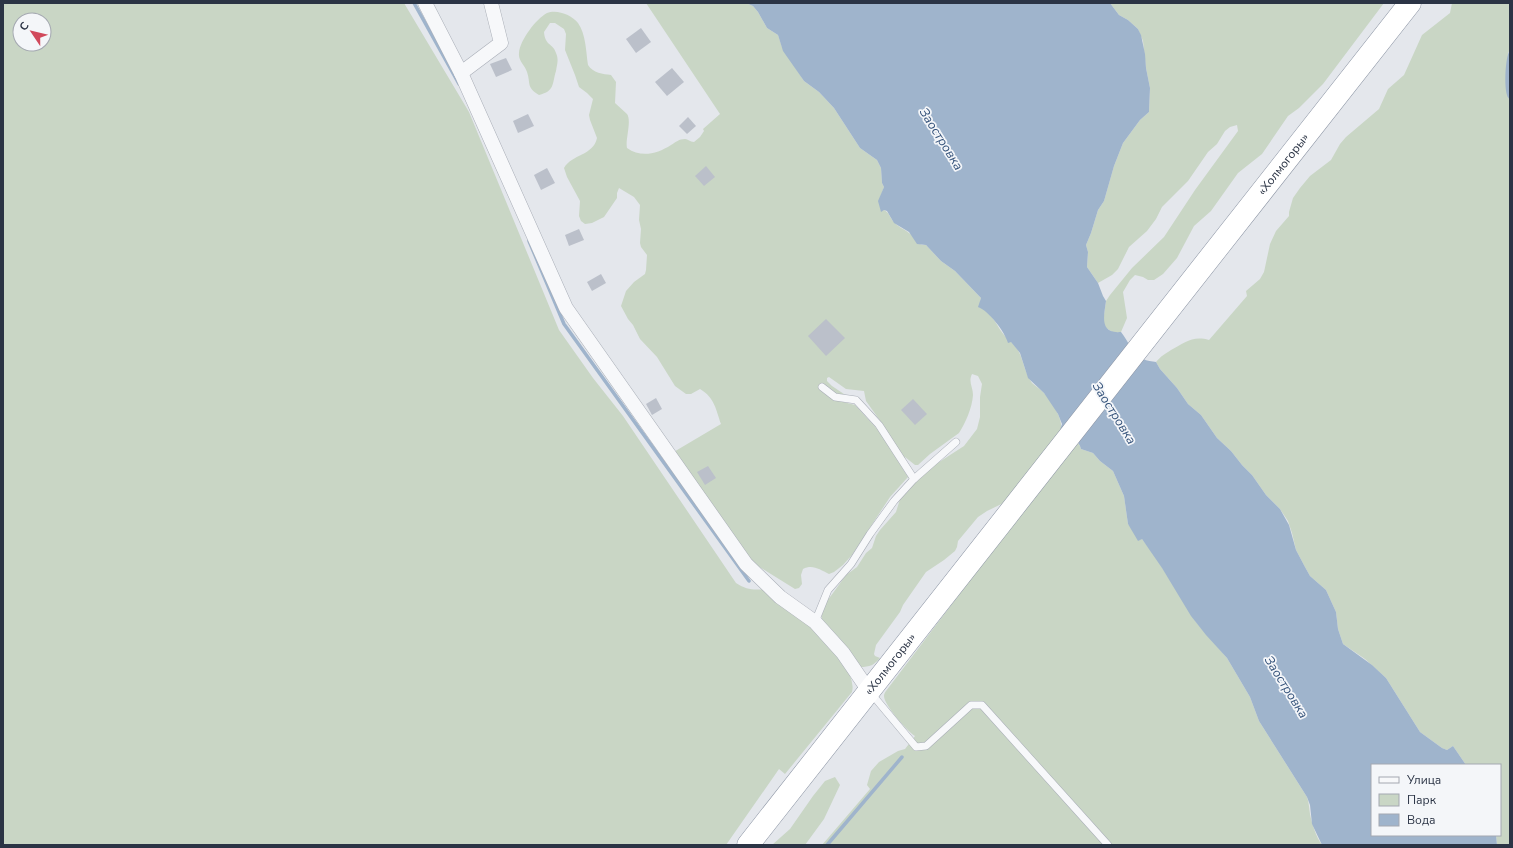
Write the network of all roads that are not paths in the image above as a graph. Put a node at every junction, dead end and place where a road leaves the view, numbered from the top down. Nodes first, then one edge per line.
1 (425, 3) edge
2 (491, 3) edge
3 (1410, 3) edge
4 (461, 73) junction
5 (822, 387) dead end
6 (956, 442) dead end
7 (914, 479) junction
8 (815, 622) junction
9 (869, 691) junction
10 (748, 845) edge
11 (1108, 845) edge

1 - 4 street
2 - 4 street
3 - 9 highway, «Холмогоры»
4 - 8 street
5 - 7 lane
6 - 7 lane
7 - 8 lane
8 - 9 street
9 - 10 highway, «Холмогоры»
9 - 11 lane

